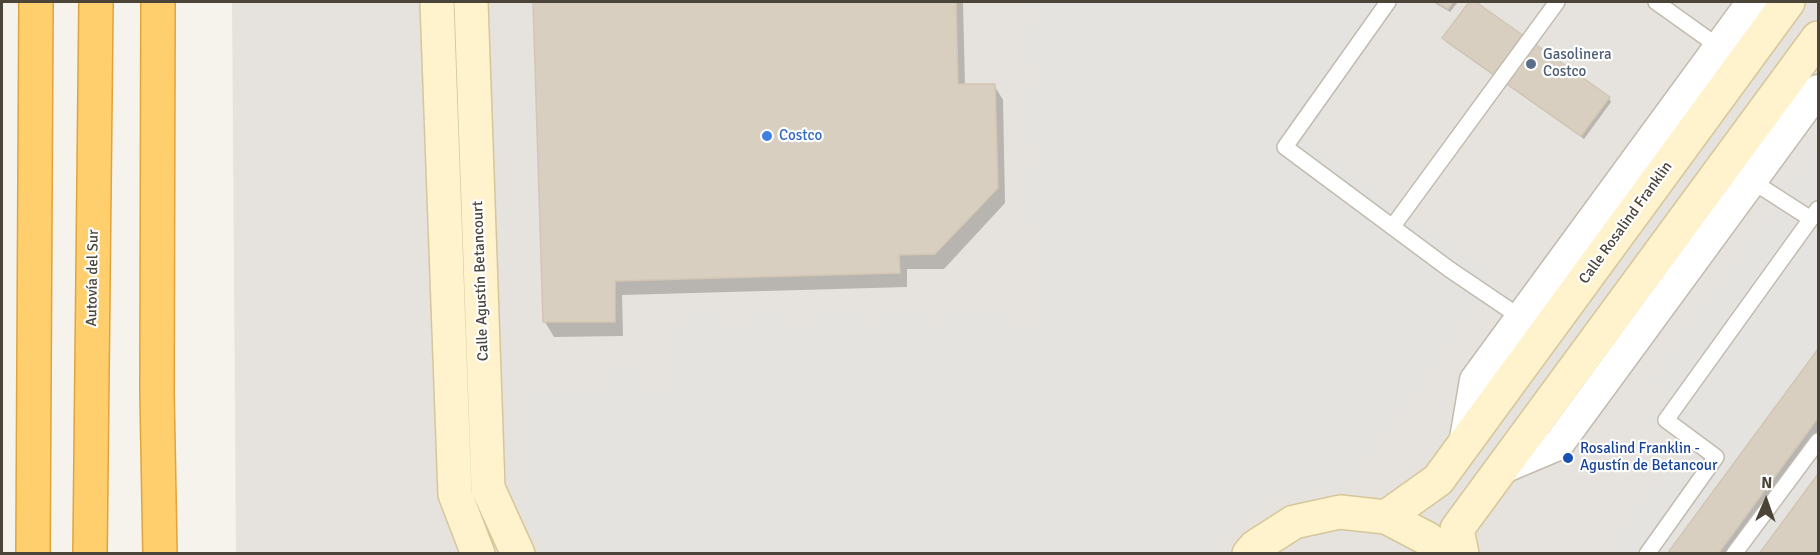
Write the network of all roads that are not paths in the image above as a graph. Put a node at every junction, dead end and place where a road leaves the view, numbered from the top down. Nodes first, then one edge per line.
1 (36, 2) edge
2 (96, 2) edge
3 (158, 2) edge
4 (436, 2) edge
5 (471, 2) edge
6 (1388, 2) edge
7 (1557, 2) edge
8 (1656, 2) edge
9 (1752, 2) edge
10 (1788, 2) edge
11 (1818, 39) edge
12 (1719, 46) junction
13 (1818, 90) edge
14 (1752, 181) junction
15 (1815, 214) edge
16 (1393, 226) junction
17 (1520, 317) junction
18 (35, 420) junction
19 (1818, 441) edge
20 (1464, 445) junction
21 (1501, 469) junction
22 (1386, 518) junction
23 (16, 554) edge
24 (33, 554) edge
25 (90, 554) edge
26 (160, 554) edge
27 (478, 554) edge
28 (518, 554) edge
29 (1249, 554) edge
30 (1439, 554) edge
31 (1462, 554) edge
32 (1647, 554) edge
33 (1734, 554) edge

1 - 18 highway
2 - 25 highway, Autovía del Sur
3 - 26 highway
4 - 27 street
5 - 28 street, Calle Agustín Betancourt
6 - 16 lane
7 - 16 lane
8 - 12 lane
9 - 12 street, Calle Rosalind Franklin
10 - 20 street, Calle Rosalind Franklin
11 - 21 street
12 - 17 street, Calle Rosalind Franklin
13 - 14 street
14 - 15 lane
14 - 21 street
15 - 32 lane
16 - 17 lane
17 - 20 street, Calle Rosalind Franklin
18 - 23 highway
18 - 24 highway
19 - 33 lane
20 - 22 street, Calle Rosalind Franklin
21 - 31 street
22 - 29 street
22 - 30 street

